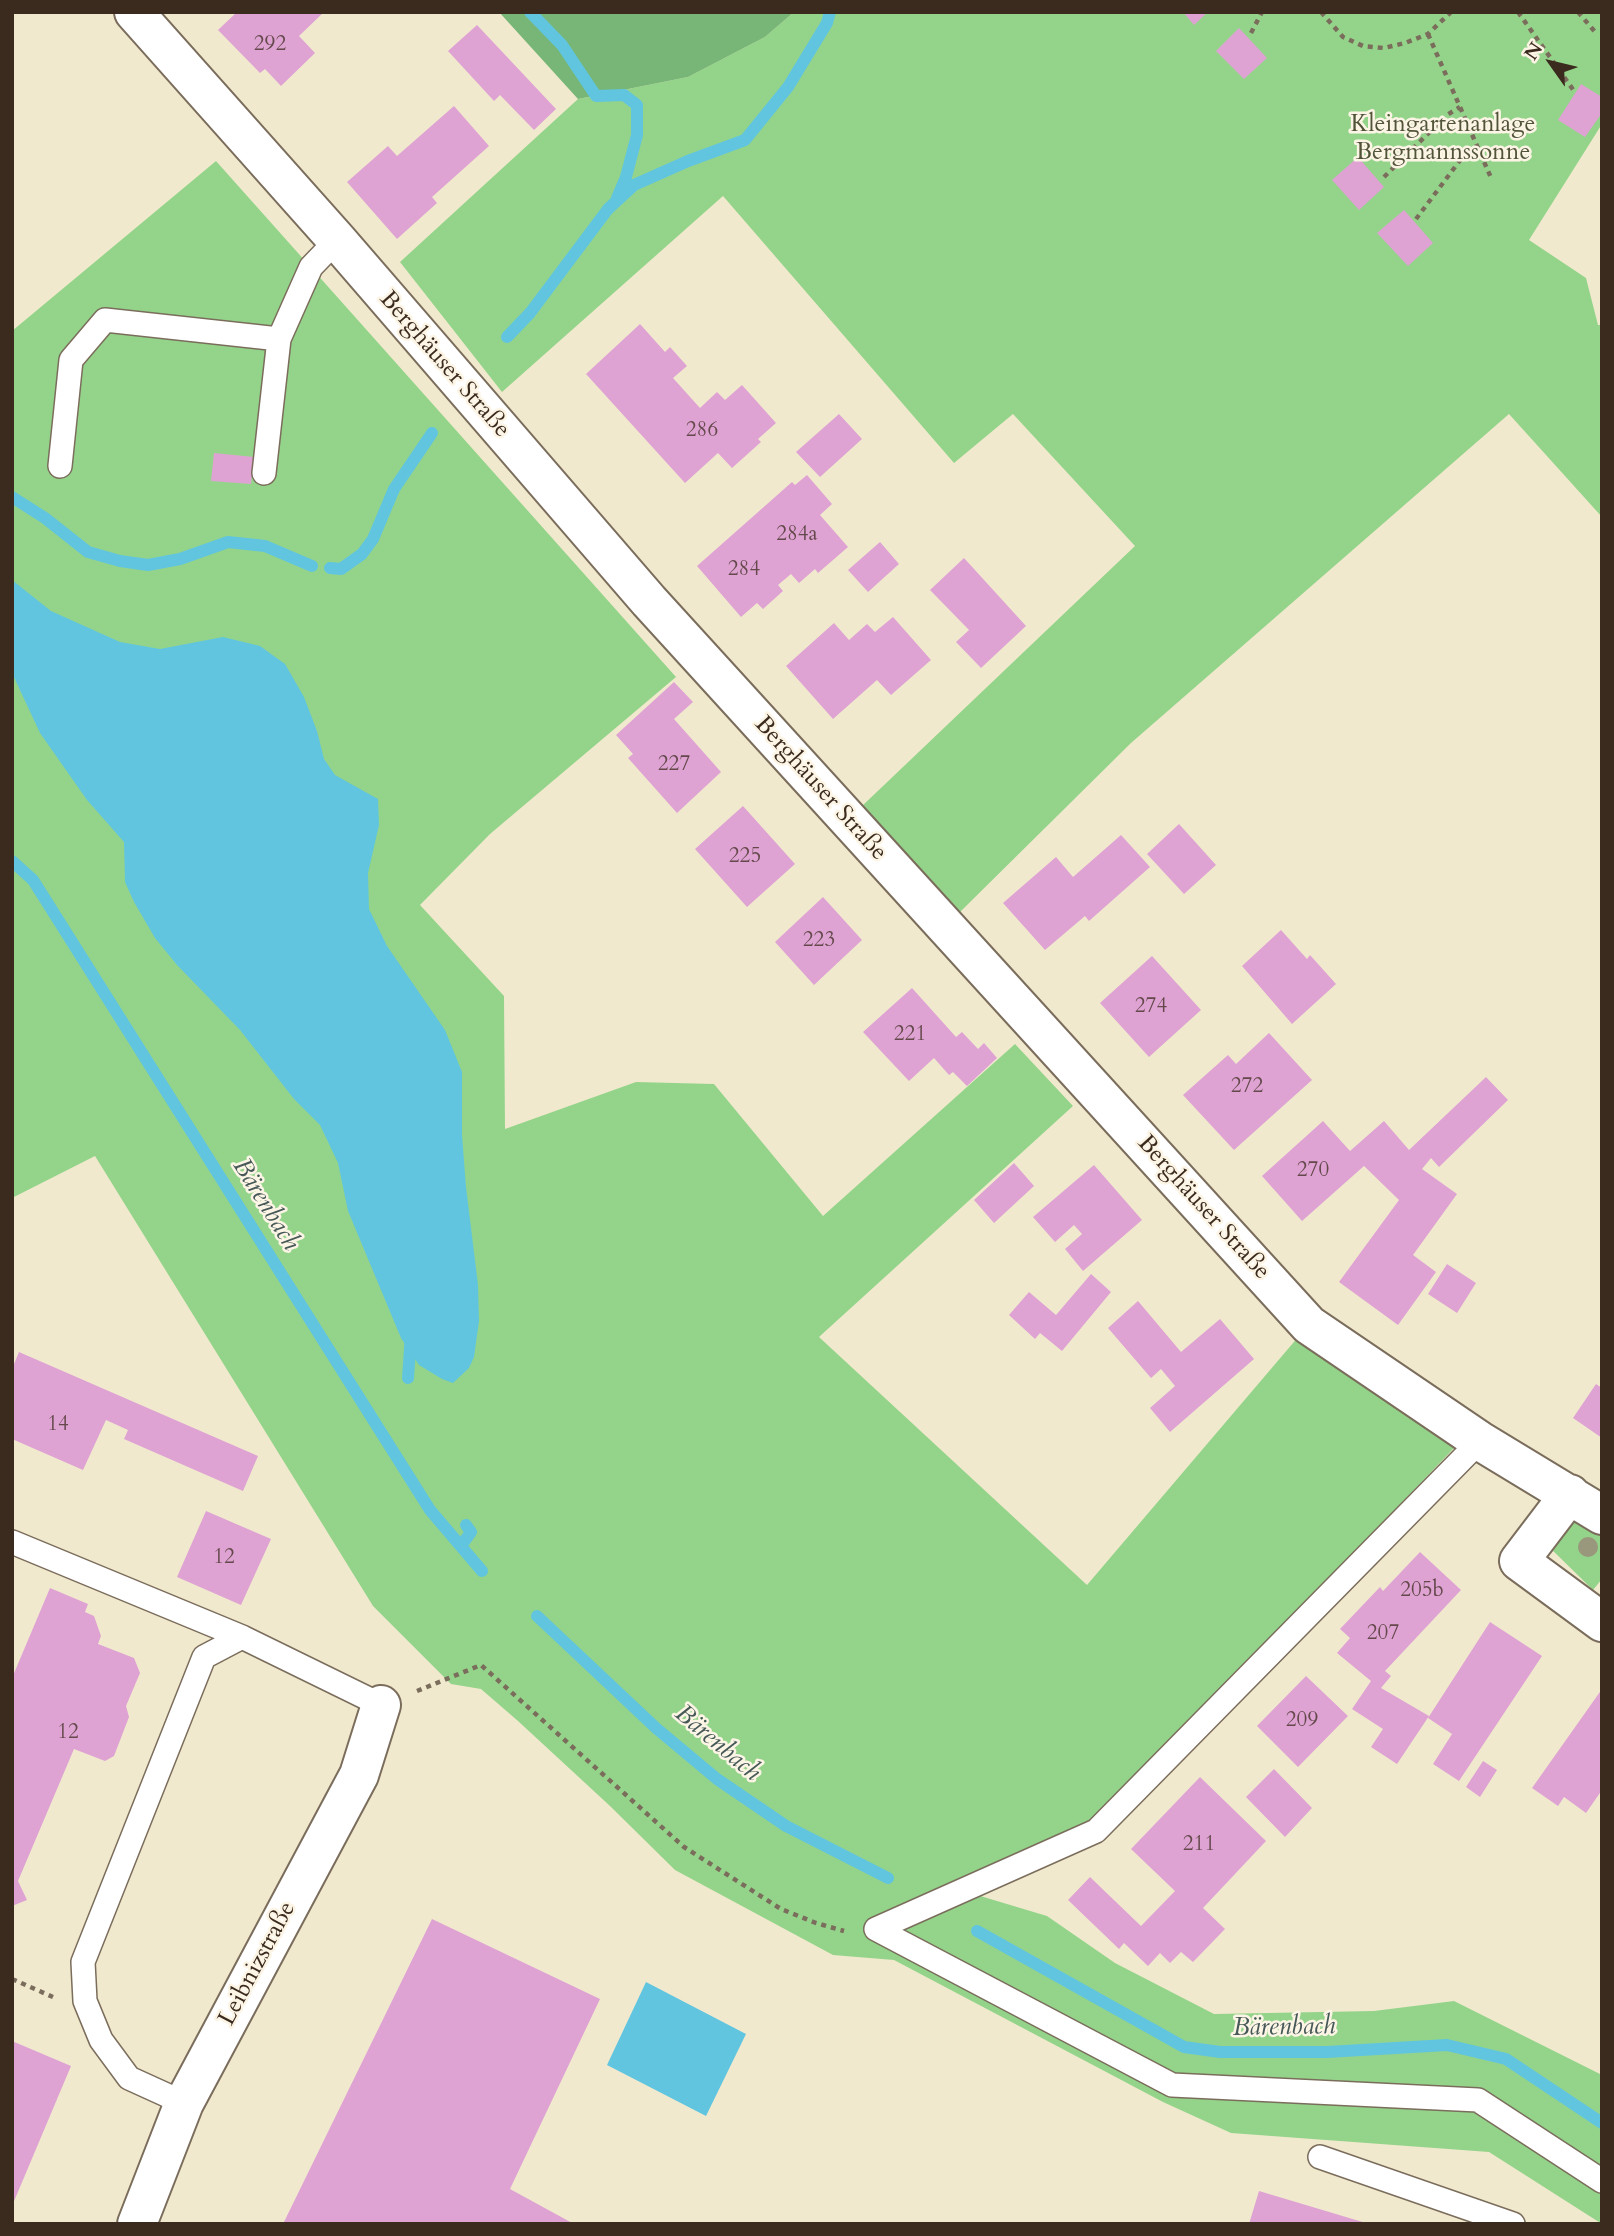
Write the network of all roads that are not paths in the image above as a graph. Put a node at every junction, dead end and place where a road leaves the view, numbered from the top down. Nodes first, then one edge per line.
1 (134, 12) edge
2 (337, 240) junction
3 (279, 339) junction
4 (60, 466) dead end
5 (264, 473) dead end
6 (1480, 1441) junction
7 (1570, 1494) junction
8 (1602, 1515) edge
9 (12, 1542) edge
10 (1602, 1622) edge
11 (242, 1637) junction
12 (381, 1705) joint
13 (184, 2103) junction
14 (1320, 2157) dead end
15 (1602, 2181) edge
16 (136, 2224) edge
17 (1513, 2224) edge

1 - 2 street, Berghäuser Straße
2 - 3 lane
2 - 6 street, Berghäuser Straße
3 - 4 lane
3 - 5 lane
6 - 7 street, Berghäuser Straße
6 - 15 lane
7 - 8 street, Berghäuser Straße
7 - 10 street
9 - 11 lane
11 - 12 lane
11 - 13 lane
12 - 13 street, Leibnizstraße
13 - 16 street, Leibnizstraße
14 - 17 lane

